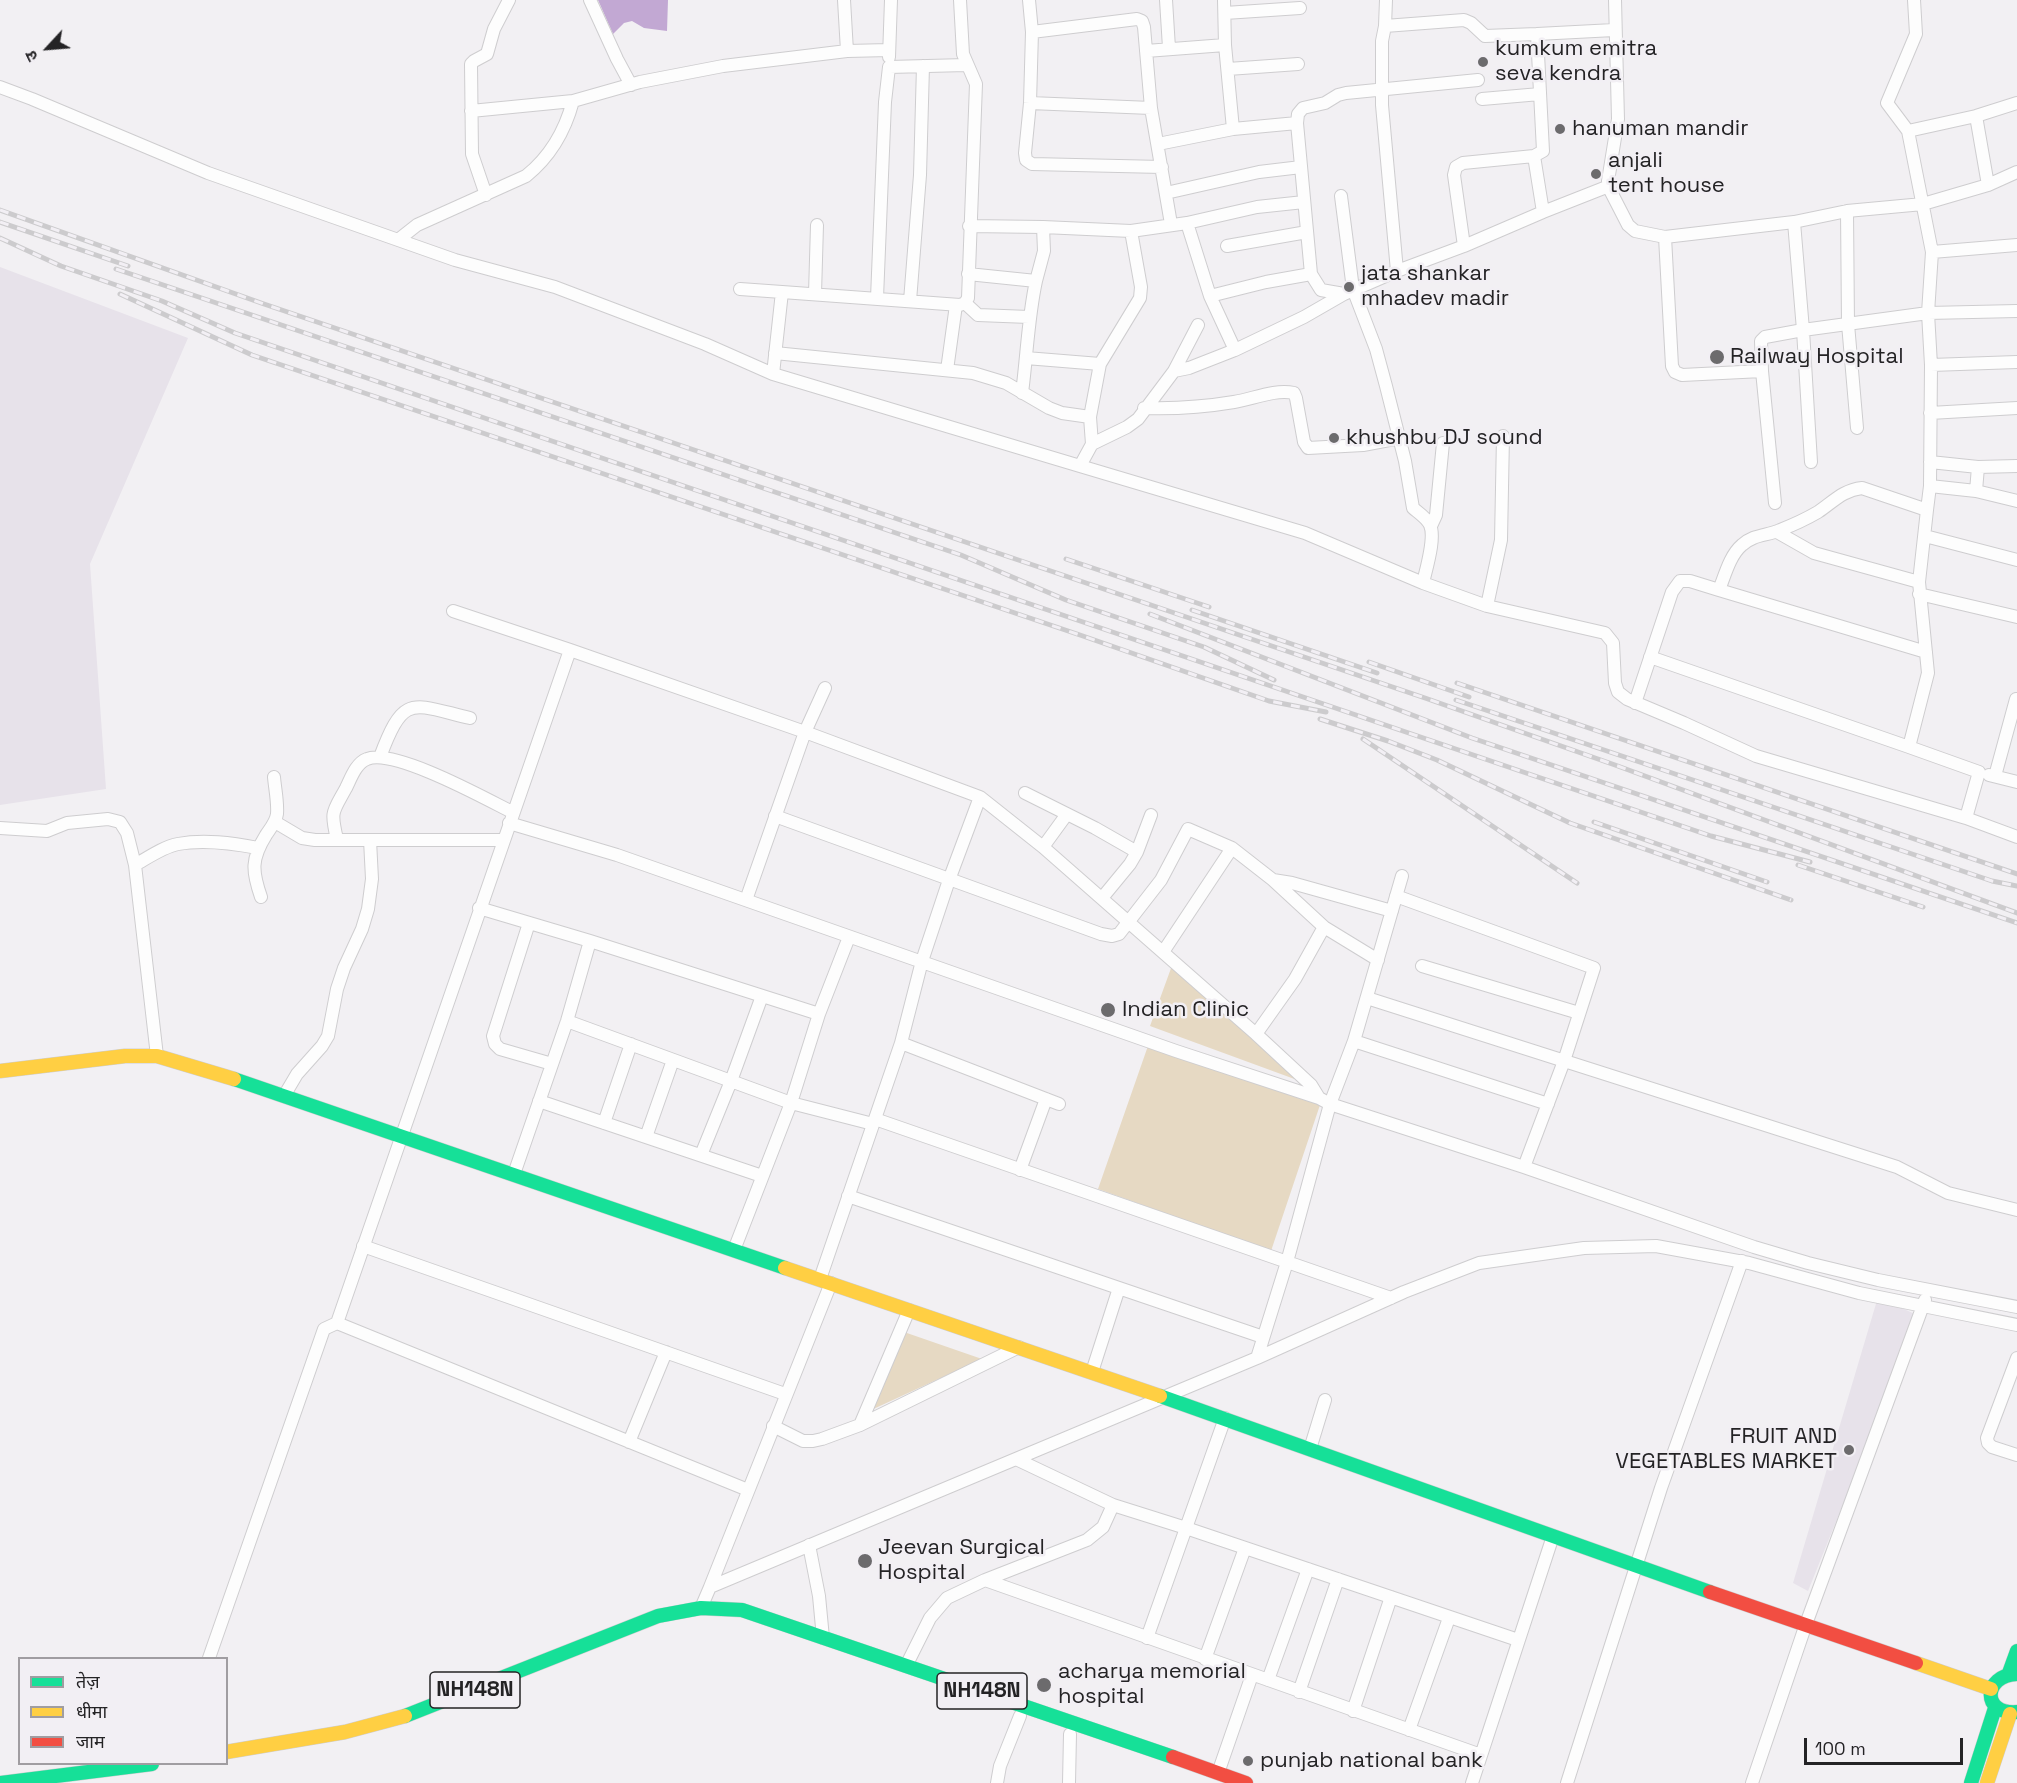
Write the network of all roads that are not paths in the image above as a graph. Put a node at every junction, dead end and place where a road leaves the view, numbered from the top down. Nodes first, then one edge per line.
1 (509, 0) edge
2 (590, 0) edge
3 (844, 0) edge
4 (891, 0) edge
5 (960, 0) edge
6 (1029, 0) edge
7 (1166, 0) edge
8 (1386, 0) edge
9 (1615, 0) edge
10 (1914, 0) edge
11 (1225, 6) edge
12 (1299, 8) dead end
13 (1385, 26) junction
14 (1614, 30) junction
15 (1032, 32) junction
16 (1537, 34) junction
17 (1225, 45) junction
18 (1170, 48) junction
19 (889, 50) junction
20 (847, 51) junction
21 (1146, 51) junction
22 (1298, 64) dead end
23 (966, 65) junction
24 (923, 66) junction
25 (889, 67) junction
26 (1227, 69) junction
27 (1478, 80) dead end
28 (631, 84) junction
29 (0, 87) edge
30 (1383, 89) junction
31 (1540, 94) junction
32 (1482, 99) dead end
33 (573, 101) junction
34 (1030, 103) junction
35 (2017, 103) edge
36 (1150, 108) junction
37 (471, 111) junction
38 (1976, 116) junction
39 (1297, 123) junction
40 (1233, 129) junction
41 (1908, 131) junction
42 (1158, 144) junction
43 (1534, 156) junction
44 (1162, 167) junction
45 (1301, 167) junction
46 (2017, 172) edge
47 (1988, 185) junction
48 (1610, 186) junction
49 (1166, 193) junction
50 (486, 195) junction
51 (1341, 196) dead end
52 (1304, 202) junction
53 (1923, 204) junction
54 (1847, 211) junction
55 (1543, 212) junction
56 (1794, 222) junction
57 (1171, 224) junction
58 (1187, 224) junction
59 (817, 225) dead end
60 (969, 226) junction
61 (1042, 227) junction
62 (1131, 231) junction
63 (1307, 232) junction
64 (1665, 237) junction
65 (398, 240) junction
66 (2017, 245) edge
67 (1227, 246) dead end
68 (1464, 246) junction
69 (1932, 252) junction
70 (1397, 271) junction
71 (968, 274) junction
72 (1311, 274) junction
73 (1036, 281) junction
74 (740, 289) dead end
75 (782, 292) junction
76 (1349, 292) junction
77 (815, 294) junction
78 (1210, 296) junction
79 (877, 298) junction
80 (910, 301) junction
81 (960, 304) junction
82 (2017, 311) edge
83 (1928, 313) junction
84 (1029, 317) junction
85 (1848, 324) junction
86 (1198, 325) dead end
87 (1803, 330) junction
88 (1235, 350) junction
89 (775, 353) junction
90 (1026, 357) junction
91 (2017, 362) edge
92 (1100, 364) junction
93 (1931, 365) junction
94 (947, 370) junction
95 (1762, 370) junction
96 (1174, 371) junction
97 (773, 374) junction
98 (1022, 393) junction
99 (1144, 408) junction
100 (2017, 408) edge
101 (1930, 413) junction
102 (1090, 417) junction
103 (1857, 428) dead end
104 (1503, 436) dead end
105 (1400, 438) junction
106 (1443, 443) dead end
107 (1092, 444) junction
108 (1811, 462) dead end
109 (1929, 462) junction
110 (1080, 466) junction
111 (2017, 466) edge
112 (1978, 467) junction
113 (1930, 486) junction
114 (1976, 491) junction
115 (2017, 501) edge
116 (1775, 503) dead end
117 (1927, 510) junction
118 (1431, 526) junction
119 (1777, 532) junction
120 (1925, 536) junction
121 (2017, 560) edge
122 (1423, 583) junction
123 (1919, 588) junction
124 (1719, 590) junction
125 (1487, 606) junction
126 (453, 611) dead end
127 (2017, 617) edge
128 (570, 650) junction
129 (1926, 652) junction
130 (1650, 657) junction
131 (825, 688) dead end
132 (2016, 699) edge
133 (1635, 703) junction
134 (471, 718) dead end
135 (805, 732) junction
136 (1909, 747) junction
137 (380, 757) junction
138 (1979, 772) junction
139 (1995, 776) junction
140 (274, 777) dead end
141 (2017, 782) edge
142 (1025, 793) dead end
143 (980, 797) junction
144 (1066, 814) junction
145 (1151, 815) dead end
146 (775, 816) junction
147 (511, 818) junction
148 (1966, 818) junction
149 (274, 822) junction
150 (0, 828) edge
151 (2017, 837) edge
152 (337, 839) junction
153 (370, 840) junction
154 (503, 840) junction
155 (1043, 847) junction
156 (258, 848) junction
157 (1232, 848) junction
158 (1137, 852) junction
159 (135, 865) junction
160 (1402, 876) dead end
161 (949, 880) junction
162 (1273, 880) junction
163 (261, 897) dead end
164 (1396, 897) junction
165 (1102, 898) junction
166 (746, 900) junction
167 (479, 908) junction
168 (1392, 911) junction
169 (1128, 922) junction
170 (529, 923) junction
171 (1324, 927) junction
172 (849, 937) junction
173 (590, 941) junction
174 (1162, 951) junction
175 (1378, 960) junction
176 (922, 961) junction
177 (1422, 966) dead end
178 (762, 996) junction
179 (1367, 998) junction
180 (1580, 1013) junction
181 (819, 1014) junction
182 (567, 1021) junction
183 (1256, 1034) junction
184 (1354, 1041) junction
185 (901, 1043) junction
186 (631, 1044) junction
187 (157, 1056) junction
188 (673, 1060) junction
189 (1564, 1061) junction
190 (552, 1064) junction
191 (0, 1071) edge
192 (731, 1081) junction
193 (284, 1096) junction
194 (1046, 1100) junction
195 (539, 1101) junction
196 (1324, 1101) junction
197 (791, 1103) junction
198 (1059, 1104) dead end
199 (1548, 1104) junction
200 (874, 1122) junction
201 (604, 1123) junction
202 (400, 1136) junction
203 (646, 1137) junction
204 (701, 1155) junction
205 (1524, 1167) junction
206 (1020, 1170) junction
207 (514, 1174) junction
208 (762, 1176) junction
209 (848, 1196) junction
210 (2017, 1210) edge
211 (363, 1246) junction
212 (1754, 1247) junction
213 (734, 1250) junction
214 (1287, 1262) junction
215 (1746, 1262) junction
216 (825, 1281) junction
217 (1119, 1288) junction
218 (1927, 1290) junction
219 (1391, 1298) junction
220 (1923, 1307) junction
221 (2017, 1307) edge
222 (909, 1310) junction
223 (337, 1323) junction
224 (2017, 1325) edge
225 (1263, 1337) junction
226 (1019, 1347) junction
227 (666, 1352) junction
228 (1257, 1358) junction
229 (2017, 1358) edge
230 (1092, 1372) junction
231 (785, 1394) junction
232 (1164, 1397) junction
233 (1325, 1400) dead end
234 (1225, 1418) junction
235 (860, 1425) junction
236 (773, 1426) junction
237 (629, 1442) junction
238 (1310, 1449) junction
239 (2017, 1455) edge
240 (1016, 1459) junction
241 (748, 1491) junction
242 (1113, 1505) junction
243 (1186, 1528) junction
244 (1553, 1536) junction
245 (809, 1545) junction
246 (1245, 1548) junction
247 (1637, 1566) junction
248 (1308, 1569) junction
249 (1338, 1579) junction
250 (985, 1580) junction
251 (710, 1587) junction
252 (1391, 1597) junction
253 (701, 1608) junction
254 (716, 1609) junction
255 (1449, 1618) junction
256 (1806, 1624) junction
257 (823, 1638) junction
258 (1148, 1638) junction
259 (1518, 1641) junction
260 (2017, 1651) edge
261 (210, 1657) edge
262 (1205, 1659) junction
263 (906, 1666) junction
264 (2013, 1673) edge
265 (1252, 1675) junction
266 (1268, 1680) junction
267 (1991, 1689) junction
268 (1299, 1692) junction
269 (1995, 1708) junction
270 (1353, 1711) junction
271 (2013, 1713) edge
272 (1020, 1716) junction
273 (1409, 1730) junction
274 (1070, 1734) junction
275 (228, 1752) edge
276 (1481, 1755) junction
277 (144, 1765) edge
278 (1214, 1778) edge
279 (9, 1782) edge
280 (997, 1783) edge
281 (1069, 1783) edge
282 (1246, 1783) edge
283 (1472, 1783) edge
284 (1567, 1783) edge
285 (1752, 1783) edge
286 (1971, 1783) edge
287 (1988, 1783) edge

1 - 37 street
2 - 28 street
3 - 20 street
4 - 19 street
5 - 23 street
6 - 15 street
7 - 18 street
8 - 13 street
9 - 14 street
10 - 41 street
11 - 12 street
11 - 17 street
13 - 16 street
13 - 30 street
14 - 16 street
14 - 48 street
15 - 21 street
15 - 34 street
16 - 31 street
17 - 18 street
17 - 26 street
18 - 21 street
19 - 20 street
19 - 25 street
20 - 28 street
21 - 36 street
22 - 26 street
23 - 24 street
23 - 60 street
24 - 25 street
24 - 80 street
25 - 79 street
26 - 40 street
27 - 30 street
28 - 33 street
29 - 65 street
30 - 39 street
30 - 70 street
31 - 32 street
31 - 43 street
33 - 37 street
33 - 50 street
34 - 36 street
34 - 44 street
35 - 38 street
36 - 42 street
37 - 50 street
38 - 41 street
38 - 47 street
39 - 40 street
39 - 45 street
40 - 42 street
41 - 53 street
42 - 44 street
43 - 55 street
43 - 68 street
44 - 49 street
45 - 49 street
45 - 52 street
46 - 47 street
47 - 53 street
48 - 55 street
48 - 64 street
49 - 57 street
50 - 65 street
51 - 76 street
52 - 58 street
52 - 63 street
53 - 54 street
53 - 69 street
54 - 56 street
54 - 85 street
55 - 68 street
56 - 64 street
56 - 87 street
57 - 58 street
57 - 62 street
58 - 78 street
59 - 77 street
60 - 61 street
60 - 71 street
61 - 62 street
61 - 73 street
62 - 92 street
63 - 67 street
63 - 72 street
64 - 95 street
65 - 97 street
66 - 69 street
68 - 70 street
69 - 83 street
70 - 76 street
71 - 73 street
71 - 81 street
72 - 76 street
72 - 78 street
73 - 84 street
74 - 75 street
75 - 77 street
75 - 89 street
76 - 88 street
76 - 105 street
77 - 79 street
78 - 88 street
79 - 80 street
80 - 81 street
81 - 84 street
81 - 94 street
82 - 83 street
83 - 85 street
83 - 93 street
84 - 90 street
85 - 87 street
85 - 103 street
86 - 96 street
87 - 95 street
87 - 108 street
88 - 96 street
89 - 94 street
89 - 97 street
90 - 92 street
90 - 98 street
91 - 93 street
92 - 102 street
93 - 101 street
94 - 98 street
95 - 116 street
96 - 99 street
97 - 110 street
98 - 102 street
99 - 105 street
99 - 107 street
100 - 101 street
101 - 109 street
102 - 107 street
104 - 125 street
105 - 118 street
106 - 118 street
107 - 110 street
109 - 112 street
109 - 113 street
110 - 122 street
111 - 112 street
112 - 114 street
113 - 114 street
113 - 117 street
114 - 115 street
117 - 119 street
117 - 120 street
118 - 122 street
119 - 123 street
119 - 124 street
120 - 121 street
120 - 123 street
122 - 125 street
123 - 127 street
123 - 129 street
124 - 129 street
124 - 130 street
125 - 133 street
126 - 128 street
128 - 135 street
128 - 147 street
129 - 136 street
130 - 133 street
130 - 136 street
131 - 135 street
132 - 139 street
133 - 148 street
134 - 137 street
135 - 143 street
135 - 146 street
136 - 138 street
137 - 147 street
137 - 152 street
138 - 139 street
138 - 148 street
139 - 141 street
140 - 149 street
142 - 144 street
143 - 155 street
143 - 161 street
144 - 155 street
144 - 158 street
145 - 158 street
146 - 161 street
146 - 166 street
147 - 154 street
147 - 166 street
148 - 151 street
149 - 152 street
149 - 156 street
150 - 159 street
152 - 153 street
153 - 154 street
153 - 193 street
154 - 167 street
155 - 165 street
156 - 159 street
156 - 163 street
157 - 162 street
157 - 169 street
157 - 174 street
158 - 165 street
159 - 187 street
160 - 164 street
161 - 169 street
161 - 176 street
162 - 168 street
162 - 171 street
164 - 168 street
164 - 180 street
165 - 169 street
166 - 172 street
167 - 170 street
167 - 202 street
168 - 175 street
169 - 174 street
170 - 173 street
170 - 190 street
171 - 175 street
171 - 183 street
172 - 176 street
172 - 181 street
173 - 178 street
173 - 182 street
174 - 183 street
175 - 179 street
176 - 185 street
176 - 196 street
177 - 180 street
178 - 181 street
178 - 192 street
179 - 184 street
179 - 189 street
180 - 189 street
181 - 197 street
182 - 186 street
182 - 190 street
183 - 196 street
184 - 196 street
184 - 199 street
185 - 194 street
185 - 200 street
186 - 188 street
186 - 201 street
187 - 191 main road
187 - 193 main road
188 - 192 street
188 - 203 street
189 - 199 street
189 - 210 street
190 - 195 street
192 - 197 street
192 - 204 street
193 - 202 main road
194 - 198 street
194 - 206 street
195 - 201 street
195 - 207 street
196 - 205 street
196 - 214 street
197 - 200 street
197 - 208 street
199 - 205 street
200 - 206 street
200 - 209 street
201 - 203 street
202 - 207 main road
202 - 211 street
203 - 204 street
204 - 208 street
205 - 212 street
206 - 214 street
207 - 213 main road
208 - 213 street
209 - 216 street
209 - 217 street
211 - 223 street
211 - 227 street
212 - 215 street
212 - 218 street
213 - 216 main road
214 - 219 street
214 - 225 street
215 - 219 street
215 - 220 street
215 - 247 street
216 - 222 main road
216 - 231 street
217 - 225 street
217 - 230 street
218 - 220 street
218 - 221 street
219 - 228 street
220 - 224 street
220 - 256 street
222 - 226 main road
222 - 235 street
223 - 237 street
223 - 261 street
225 - 228 street
226 - 230 main road
226 - 235 street
227 - 231 street
227 - 237 street
228 - 232 street
229 - 239 street
230 - 232 main road
231 - 236 street
232 - 234 main road
232 - 240 street
233 - 238 street
234 - 238 main road
234 - 243 street
235 - 236 street
236 - 241 street
237 - 241 street
238 - 244 main road
240 - 242 street
240 - 245 street
241 - 251 street
242 - 243 street
242 - 250 street
243 - 246 street
243 - 258 street
244 - 247 main road
244 - 259 street
245 - 251 street
245 - 257 street
246 - 248 street
246 - 262 street
247 - 256 main road
247 - 284 street
248 - 249 street
248 - 266 street
249 - 252 street
249 - 268 street
250 - 258 street
250 - 263 street
251 - 253 street
252 - 255 street
252 - 270 street
253 - 254 main road, NH148N
253 - 275 main road, NH148N
254 - 257 main road, NH148N
254 - 272 main road, NH148N
255 - 259 street
255 - 273 street
256 - 267 main road
256 - 285 street
257 - 263 main road, NH148N
258 - 262 street
259 - 276 street
260 - 264 main road
262 - 265 street
263 - 278 main road, NH148N
264 - 267 main road
265 - 266 street
265 - 278 street
266 - 268 street
267 - 269 main road
268 - 270 street
269 - 271 main road
269 - 286 main road
270 - 273 street
271 - 287 main road
272 - 274 main road, NH148N
272 - 280 street
273 - 276 street
274 - 278 main road, NH148N
274 - 281 street
276 - 283 street
277 - 279 main road
278 - 282 main road, NH148N

